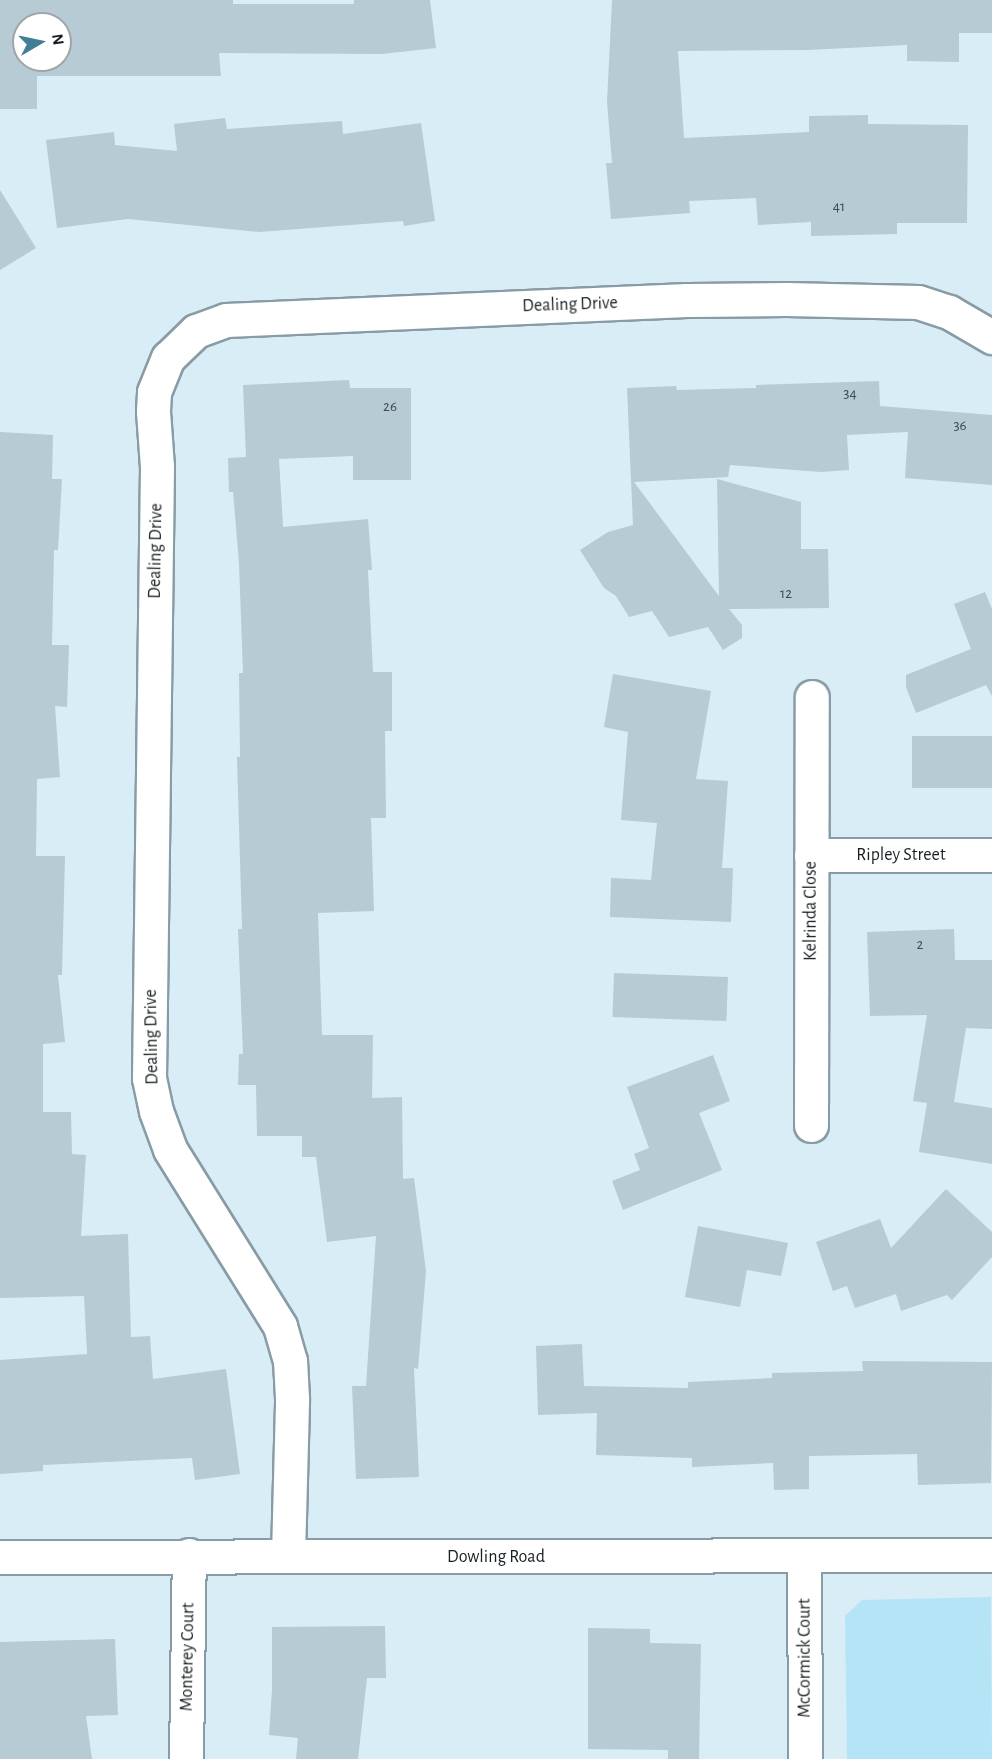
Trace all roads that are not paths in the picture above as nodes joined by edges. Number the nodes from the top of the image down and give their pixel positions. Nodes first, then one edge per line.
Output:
1 (992, 337) edge
2 (812, 697) dead end
3 (811, 855) junction
4 (992, 855) edge
5 (811, 1125) dead end
6 (189, 1555) junction
7 (992, 1555) edge
8 (0, 1557) edge
9 (288, 1557) junction
10 (804, 1557) junction
11 (186, 1759) edge
12 (805, 1759) edge

1 - 9 street, Dealing Drive
2 - 3 street, Kelrinda Close
3 - 4 street, Ripley Street
3 - 5 street, Kelrinda Close
6 - 8 street, Dowling Road
6 - 9 street, Dowling Road
6 - 11 street, Monterey Court
7 - 10 street, Dowling Road
9 - 10 street, Dowling Road
10 - 12 street, McCormick Court

